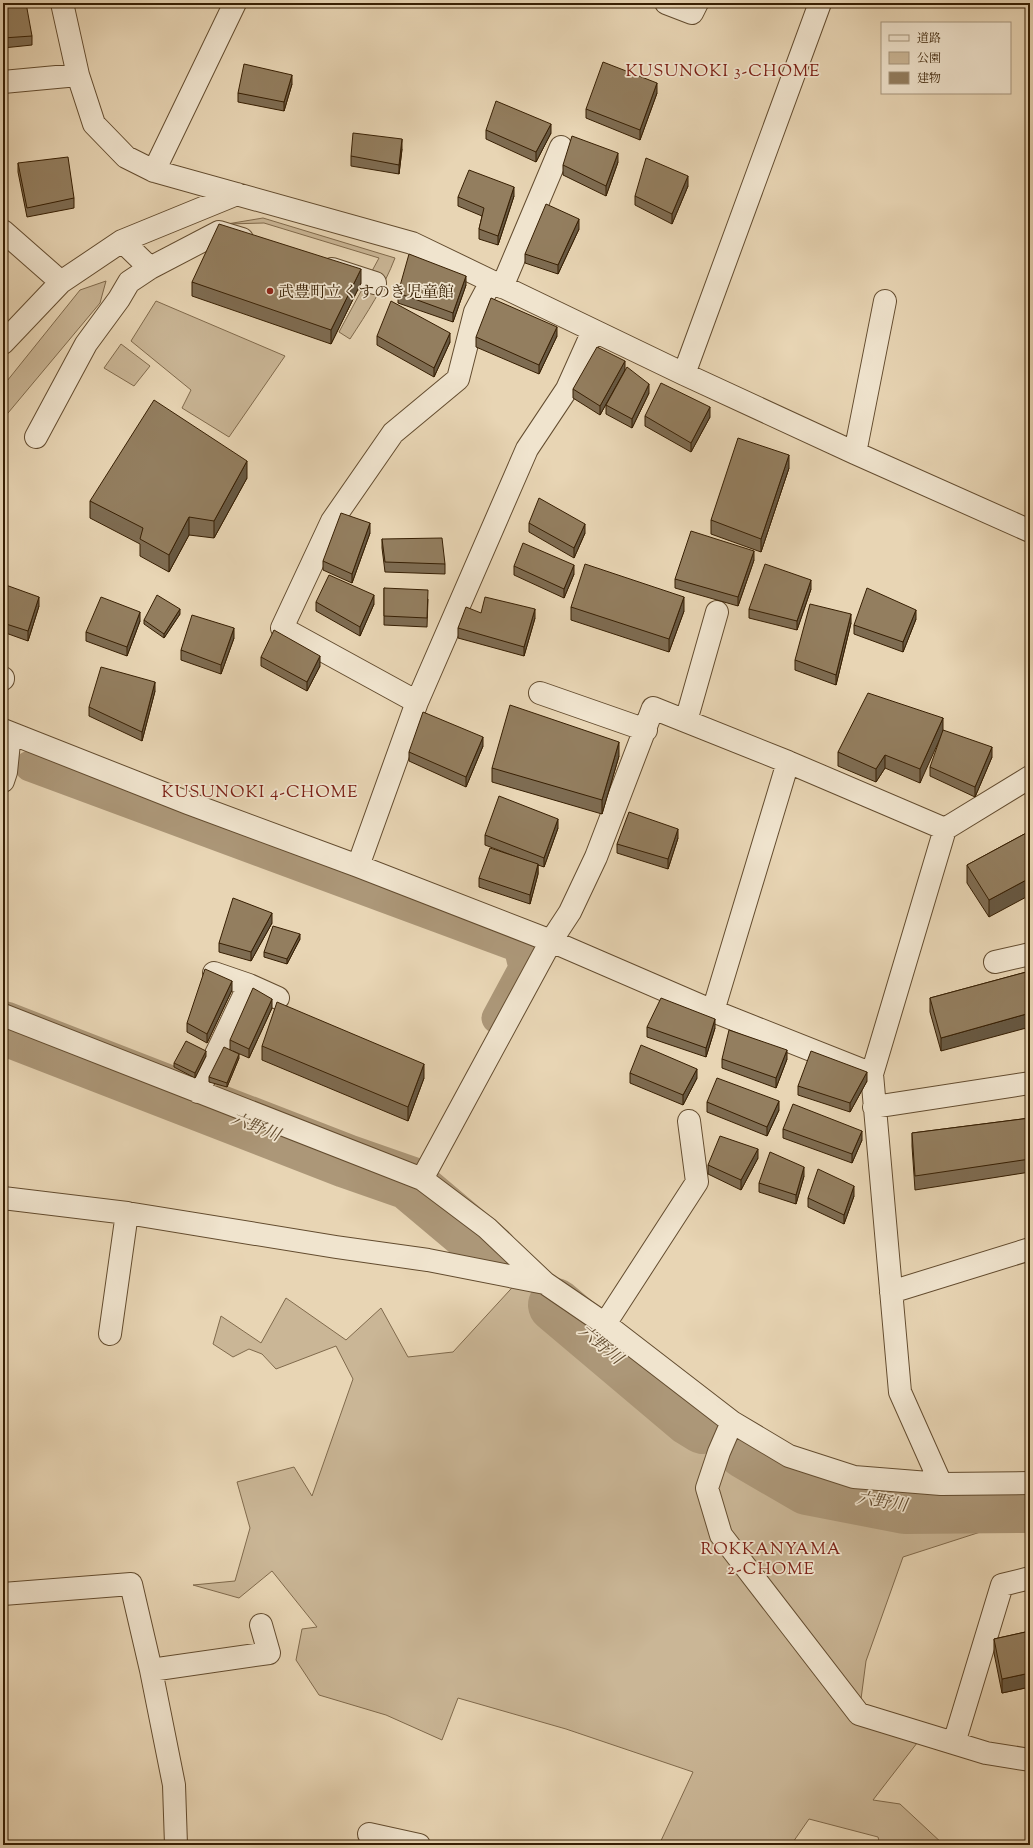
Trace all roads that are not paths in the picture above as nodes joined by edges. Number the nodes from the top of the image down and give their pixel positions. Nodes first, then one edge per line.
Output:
1 (62, 3) edge
2 (234, 3) edge
3 (666, 3) edge
4 (697, 3) edge
5 (820, 3) edge
6 (78, 75) junction
7 (3, 82) edge
8 (561, 147) dead end
9 (154, 171) junction
10 (237, 194) junction
11 (3, 231) edge
12 (122, 241) junction
13 (264, 246) edge
14 (316, 264) edge
15 (150, 268) junction
16 (61, 282) junction
17 (375, 283) dead end
18 (496, 284) junction
19 (885, 301) dead end
20 (593, 331) junction
21 (3, 343) edge
22 (684, 374) junction
23 (36, 437) dead end
24 (855, 453) junction
25 (1030, 531) edge
26 (717, 612) dead end
27 (540, 693) dead end
28 (416, 702) junction
29 (686, 721) junction
30 (646, 730) junction
31 (7, 732) edge
32 (788, 762) junction
33 (1030, 777) edge
34 (3, 781) edge
35 (946, 829) junction
36 (358, 866) junction
37 (551, 941) junction
38 (1030, 954) edge
39 (996, 962) dead end
40 (214, 973) edge
41 (250, 985) junction
42 (278, 998) dead end
43 (713, 1011) junction
44 (3, 1015) edge
45 (872, 1074) junction
46 (1030, 1083) edge
47 (198, 1092) junction
48 (874, 1107) junction
49 (689, 1121) dead end
50 (422, 1178) junction
51 (3, 1198) edge
52 (128, 1213) junction
53 (1030, 1249) edge
54 (545, 1283) junction
55 (891, 1292) junction
56 (605, 1324) junction
57 (110, 1334) dead end
58 (732, 1422) junction
59 (1030, 1483) edge
60 (941, 1484) junction
61 (1030, 1578) edge
62 (3, 1594) edge
63 (261, 1625) dead end
64 (151, 1670) junction
65 (954, 1743) junction
66 (1030, 1760) edge
67 (369, 1834) dead end
68 (176, 1845) edge
69 (419, 1845) edge

1 - 6 street
2 - 9 street
3 - 4 street
5 - 22 street
6 - 7 street
6 - 9 street
8 - 18 street
9 - 10 street
10 - 12 street
10 - 18 street
11 - 16 street
12 - 15 street
12 - 16 street
13 - 15 street
14 - 17 street
15 - 23 street
16 - 21 street
18 - 20 street
18 - 28 street
19 - 24 street
20 - 22 street
20 - 28 street
22 - 24 street
24 - 25 street
26 - 29 street
27 - 30 street
28 - 36 street
29 - 30 street
29 - 32 street
30 - 37 street
31 - 34 street
31 - 36 street
32 - 35 street
32 - 43 street
33 - 35 street
35 - 45 street
36 - 37 street
37 - 43 street
37 - 50 street
38 - 39 street
40 - 41 street
41 - 42 street
41 - 47 street
43 - 45 street
44 - 47 street
45 - 48 street
46 - 48 street
47 - 50 street
48 - 55 street
49 - 56 street
50 - 54 street
51 - 52 street
52 - 54 street
52 - 57 street
53 - 55 street
54 - 56 street
55 - 60 street
56 - 58 street
58 - 60 street
58 - 65 street
59 - 60 street
61 - 65 street
62 - 64 street
63 - 64 street
64 - 68 street
65 - 66 street
67 - 69 street

